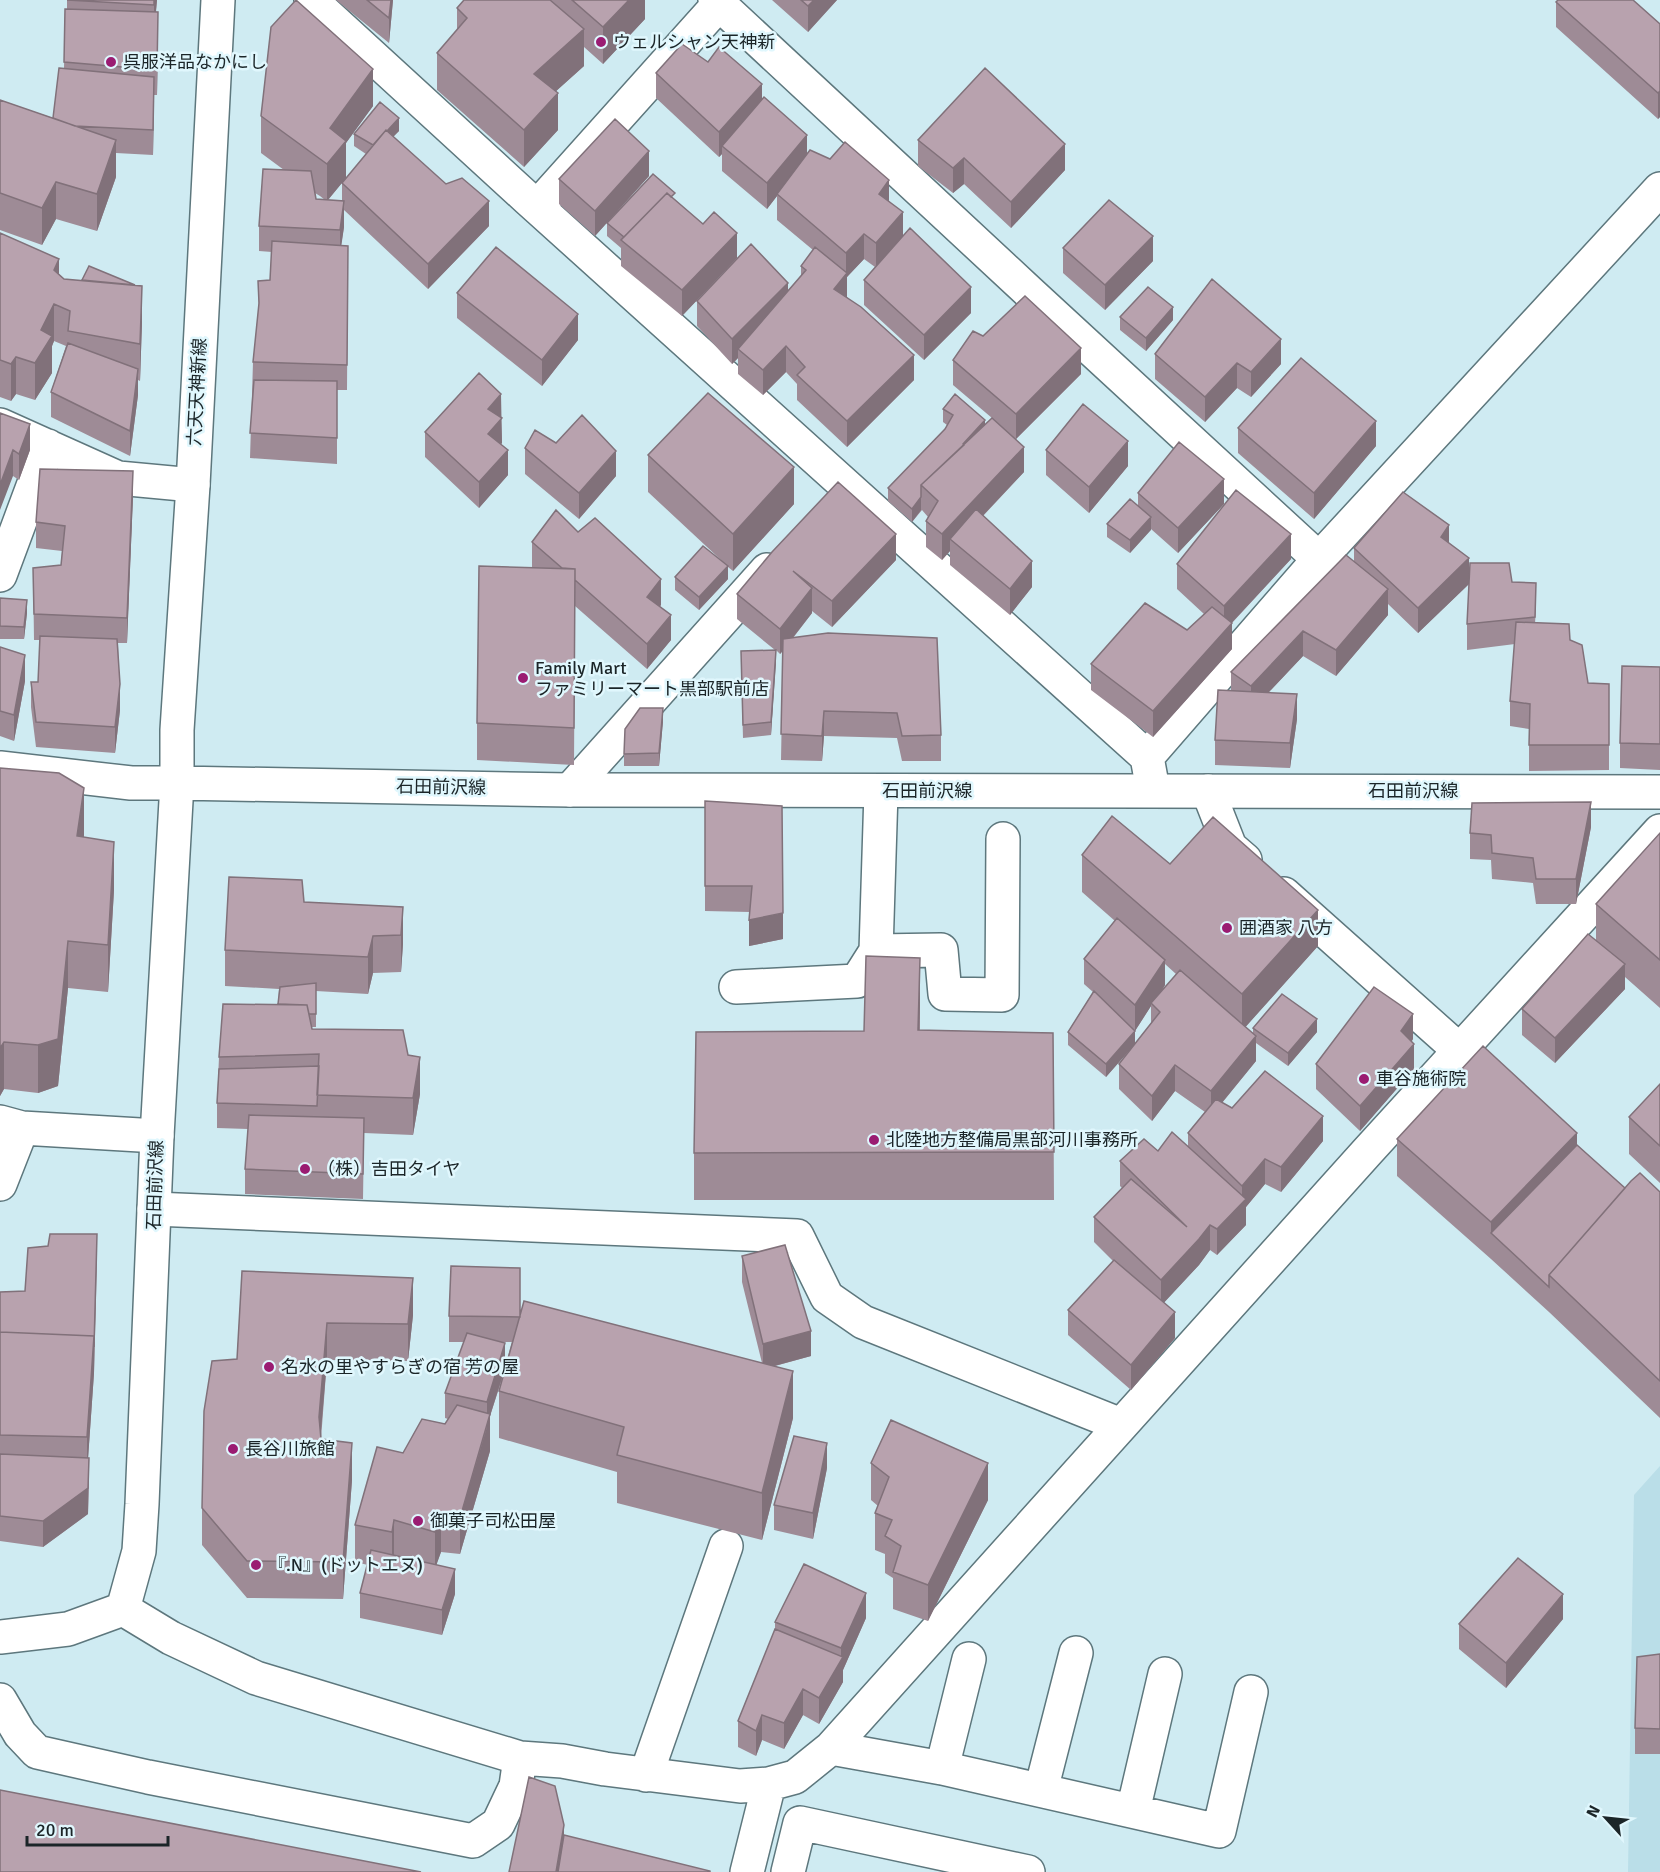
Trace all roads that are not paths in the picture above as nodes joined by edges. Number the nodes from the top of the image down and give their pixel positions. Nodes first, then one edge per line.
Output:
1 (218, 0) edge
2 (312, 0) edge
3 (717, 2) edge
4 (1660, 189) edge
5 (537, 207) junction
6 (0, 424) edge
7 (48, 446) junction
8 (845, 484) junction
9 (193, 485) junction
10 (821, 510) edge
11 (790, 545) edge
12 (1319, 559) junction
13 (0, 575) edge
14 (1147, 757) junction
15 (0, 768) edge
16 (177, 783) junction
17 (570, 790) junction
18 (1153, 790) junction
19 (1208, 790) junction
20 (881, 792) junction
21 (1660, 792) edge
22 (1660, 831) edge
23 (1003, 839) dead end
24 (876, 951) junction
25 (736, 987) dead end
26 (1460, 1050) junction
27 (11, 1125) edge
28 (157, 1136) junction
29 (0, 1184) edge
30 (154, 1209) junction
31 (1121, 1425) junction
32 (726, 1546) dead end
33 (123, 1609) junction
34 (0, 1637) edge
35 (1076, 1653) dead end
36 (969, 1659) dead end
37 (1165, 1674) dead end
38 (1251, 1692) dead end
39 (0, 1701) edge
40 (831, 1748) junction
41 (520, 1758) junction
42 (942, 1768) junction
43 (646, 1775) junction
44 (769, 1784) junction
45 (1041, 1790) junction
46 (1133, 1811) junction
47 (747, 1872) edge
48 (788, 1872) edge
49 (1028, 1872) edge

1 - 9 street, 六天天神新線
2 - 5 street
3 - 5 street
3 - 12 street
4 - 12 street
5 - 8 street
6 - 7 street
7 - 9 street
7 - 13 street
8 - 10 street
8 - 14 street
9 - 16 street, 六天天神新線
11 - 17 street
12 - 14 street
14 - 18 street
15 - 16 street
16 - 17 street, 石田前沢線
16 - 28 street, 石田前沢線
17 - 20 street, 石田前沢線
18 - 19 street, 石田前沢線
18 - 20 street, 石田前沢線
19 - 21 street, 石田前沢線
19 - 26 street
20 - 24 street
22 - 26 street
23 - 24 street
24 - 25 street
26 - 31 street
27 - 28 street
27 - 29 street
28 - 30 street, 石田前沢線
30 - 31 street
30 - 33 street, 石田前沢線
31 - 40 street
32 - 43 street
33 - 34 street
33 - 41 street
35 - 45 street
36 - 42 street
37 - 46 street
38 - 46 street
39 - 41 street
40 - 42 street
40 - 44 street
41 - 43 street
42 - 45 street
43 - 44 street
44 - 47 street
45 - 46 street
48 - 49 street

